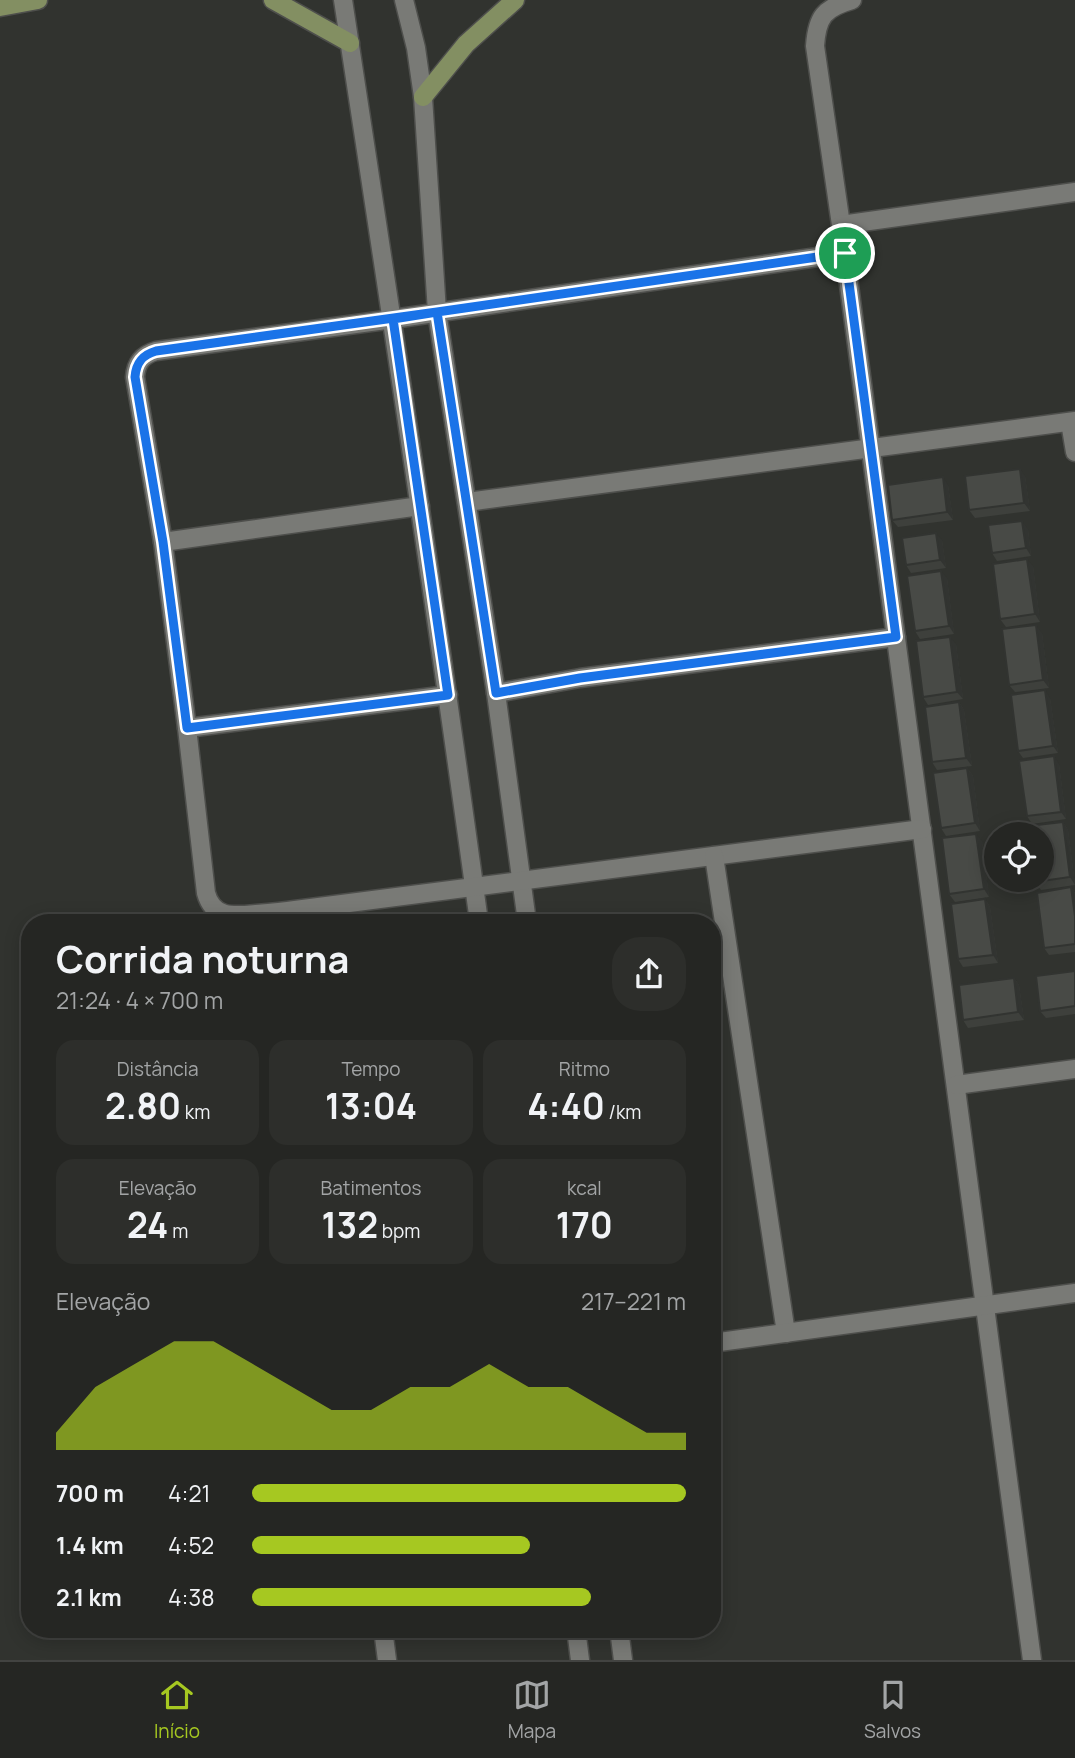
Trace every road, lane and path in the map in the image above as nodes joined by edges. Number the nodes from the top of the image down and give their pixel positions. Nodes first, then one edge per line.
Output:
1 (38, 0) edge
2 (273, 0) edge
3 (343, 0) edge
4 (404, 0) edge
5 (515, 0) edge
6 (852, 0) edge
7 (0, 7) edge
8 (350, 43) junction
9 (423, 97) junction
10 (1075, 192) edge
11 (841, 225) junction
12 (845, 253) junction
13 (437, 312) junction
14 (393, 319) junction
15 (1073, 421) edge
16 (871, 448) junction
17 (1075, 452) edge
18 (467, 502) junction
19 (420, 506) junction
20 (163, 542) junction
21 (896, 637) junction
22 (496, 693) junction
23 (448, 695) junction
24 (187, 728) junction
25 (922, 829) junction
26 (714, 856) junction
27 (522, 880) junction
28 (474, 887) junction
29 (227, 914) edge
30 (307, 914) edge
31 (478, 914) edge
32 (526, 914) edge
33 (1075, 1069) edge
34 (956, 1085) junction
35 (1075, 1293) edge
36 (985, 1306) junction
37 (786, 1333) junction
38 (721, 1342) edge
39 (384, 1638) edge
40 (577, 1638) edge
41 (620, 1638) edge
42 (387, 1660) edge
43 (580, 1660) edge
44 (623, 1660) edge
45 (1032, 1660) edge

1 - 7 main road
2 - 8 main road
3 - 8 street
4 - 9 street
5 - 9 main road
6 - 11 street
8 - 14 street
9 - 13 street
10 - 11 street
11 - 12 street
12 - 13 street
12 - 16 street
13 - 14 street
13 - 18 street
14 - 19 street
14 - 20 street
15 - 16 street
15 - 17 street
16 - 18 street
16 - 21 street
18 - 22 street
19 - 20 street
19 - 23 street
20 - 24 street
21 - 22 street
21 - 25 street
22 - 27 street
23 - 24 street
23 - 28 street
24 - 29 street
25 - 26 street
25 - 34 street
26 - 27 street
26 - 37 street
27 - 28 street
27 - 32 street
28 - 30 street
28 - 31 street
33 - 34 street
34 - 36 street
35 - 36 street
36 - 37 street
36 - 45 street
37 - 38 street
39 - 42 street
40 - 43 street
41 - 44 street

